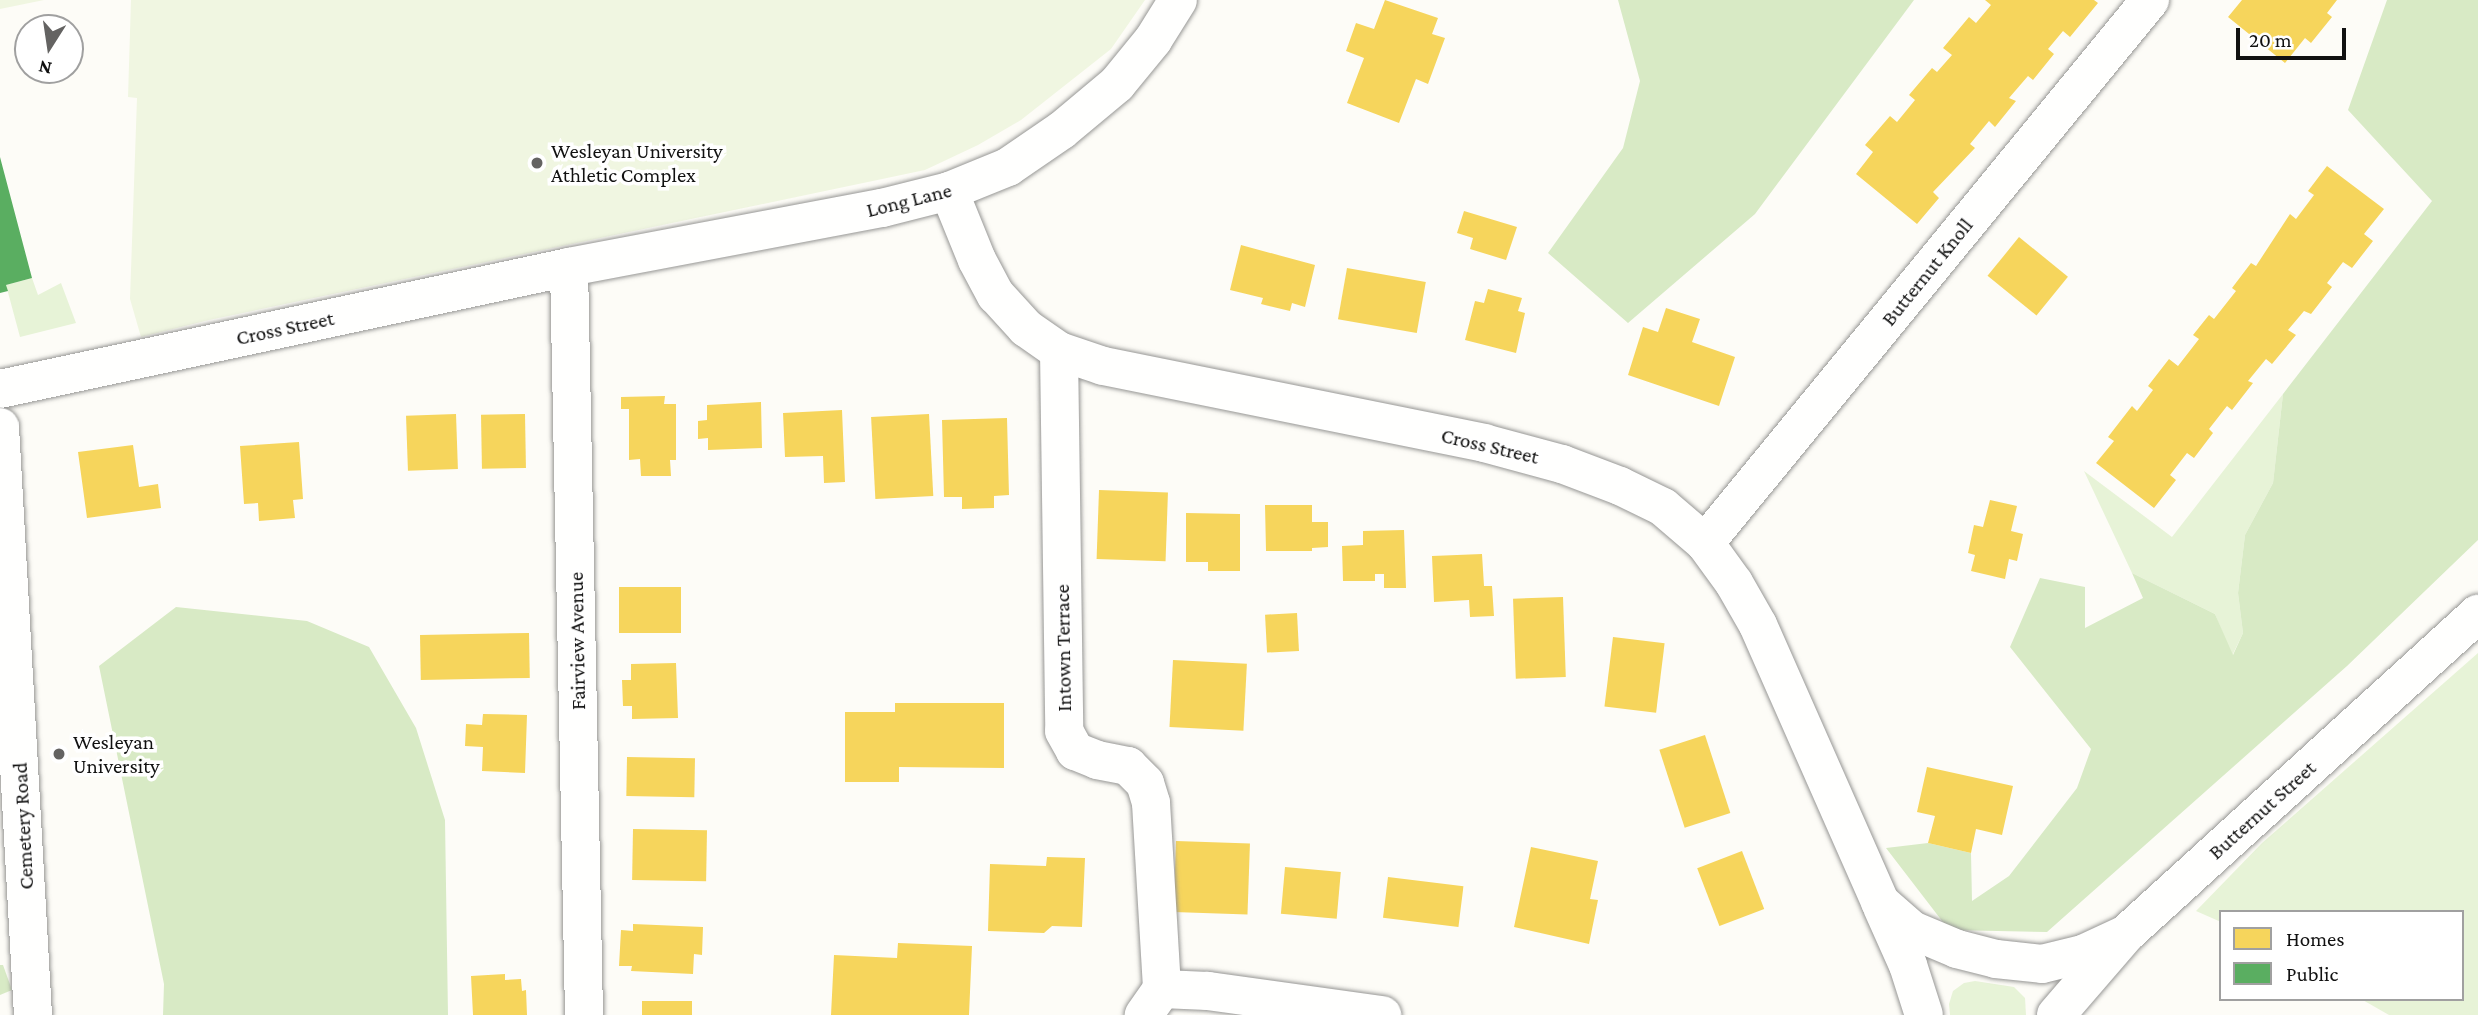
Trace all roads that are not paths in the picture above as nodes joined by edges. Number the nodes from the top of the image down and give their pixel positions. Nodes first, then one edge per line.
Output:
1 (1178, 0) edge
2 (2150, 0) edge
3 (949, 191) junction
4 (569, 267) junction
5 (1059, 351) junction
6 (0, 389) edge
7 (0, 428) edge
8 (1705, 543) junction
9 (2478, 614) edge
10 (1880, 902) junction
11 (2126, 934) junction
12 (1153, 1002) edge
13 (33, 1015) edge
14 (584, 1015) edge
15 (1382, 1015) edge
16 (1924, 1015) edge
17 (2056, 1015) edge

1 - 3 street, Long Lane
2 - 8 street, Butternut Knoll
3 - 4 street, Long Lane
3 - 5 street, Cross Street
4 - 6 street, Cross Street
4 - 14 street, Fairview Avenue
5 - 8 street, Cross Street
5 - 12 street, Intown Terrace
7 - 13 street, Cemetery Road
8 - 10 street, Cross Street
9 - 11 street, Butternut Street
10 - 11 street, Cross Street
10 - 16 street, Cross Street
11 - 17 street, Butternut Street
12 - 15 street

